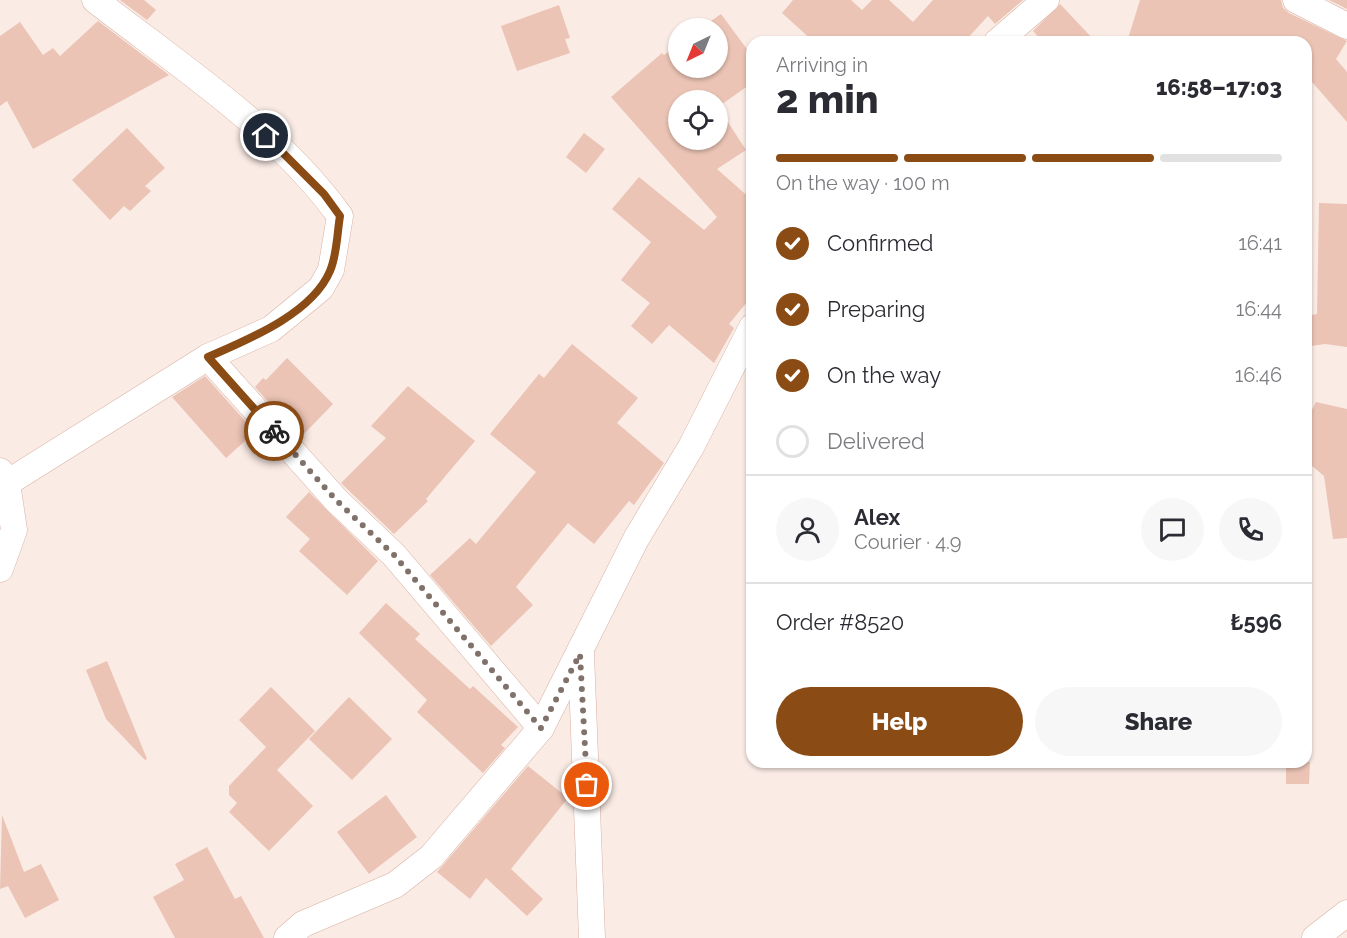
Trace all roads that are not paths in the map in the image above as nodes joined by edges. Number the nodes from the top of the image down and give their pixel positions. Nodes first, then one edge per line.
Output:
1 (95, 0) edge
2 (1046, 0) edge
3 (1296, 0) edge
4 (1347, 26) edge
5 (1004, 36) edge
6 (746, 339) edge
7 (208, 357) junction
8 (4, 477) edge
9 (0, 569) edge
10 (580, 654) junction
11 (541, 728) junction
12 (1347, 912) edge
13 (287, 938) edge
14 (592, 938) edge
15 (1315, 938) edge

1 - 7 street
2 - 5 street
3 - 4 street
6 - 10 street
7 - 8 street
7 - 11 street
8 - 9 street
10 - 11 street
10 - 14 street
11 - 13 street
12 - 15 street

